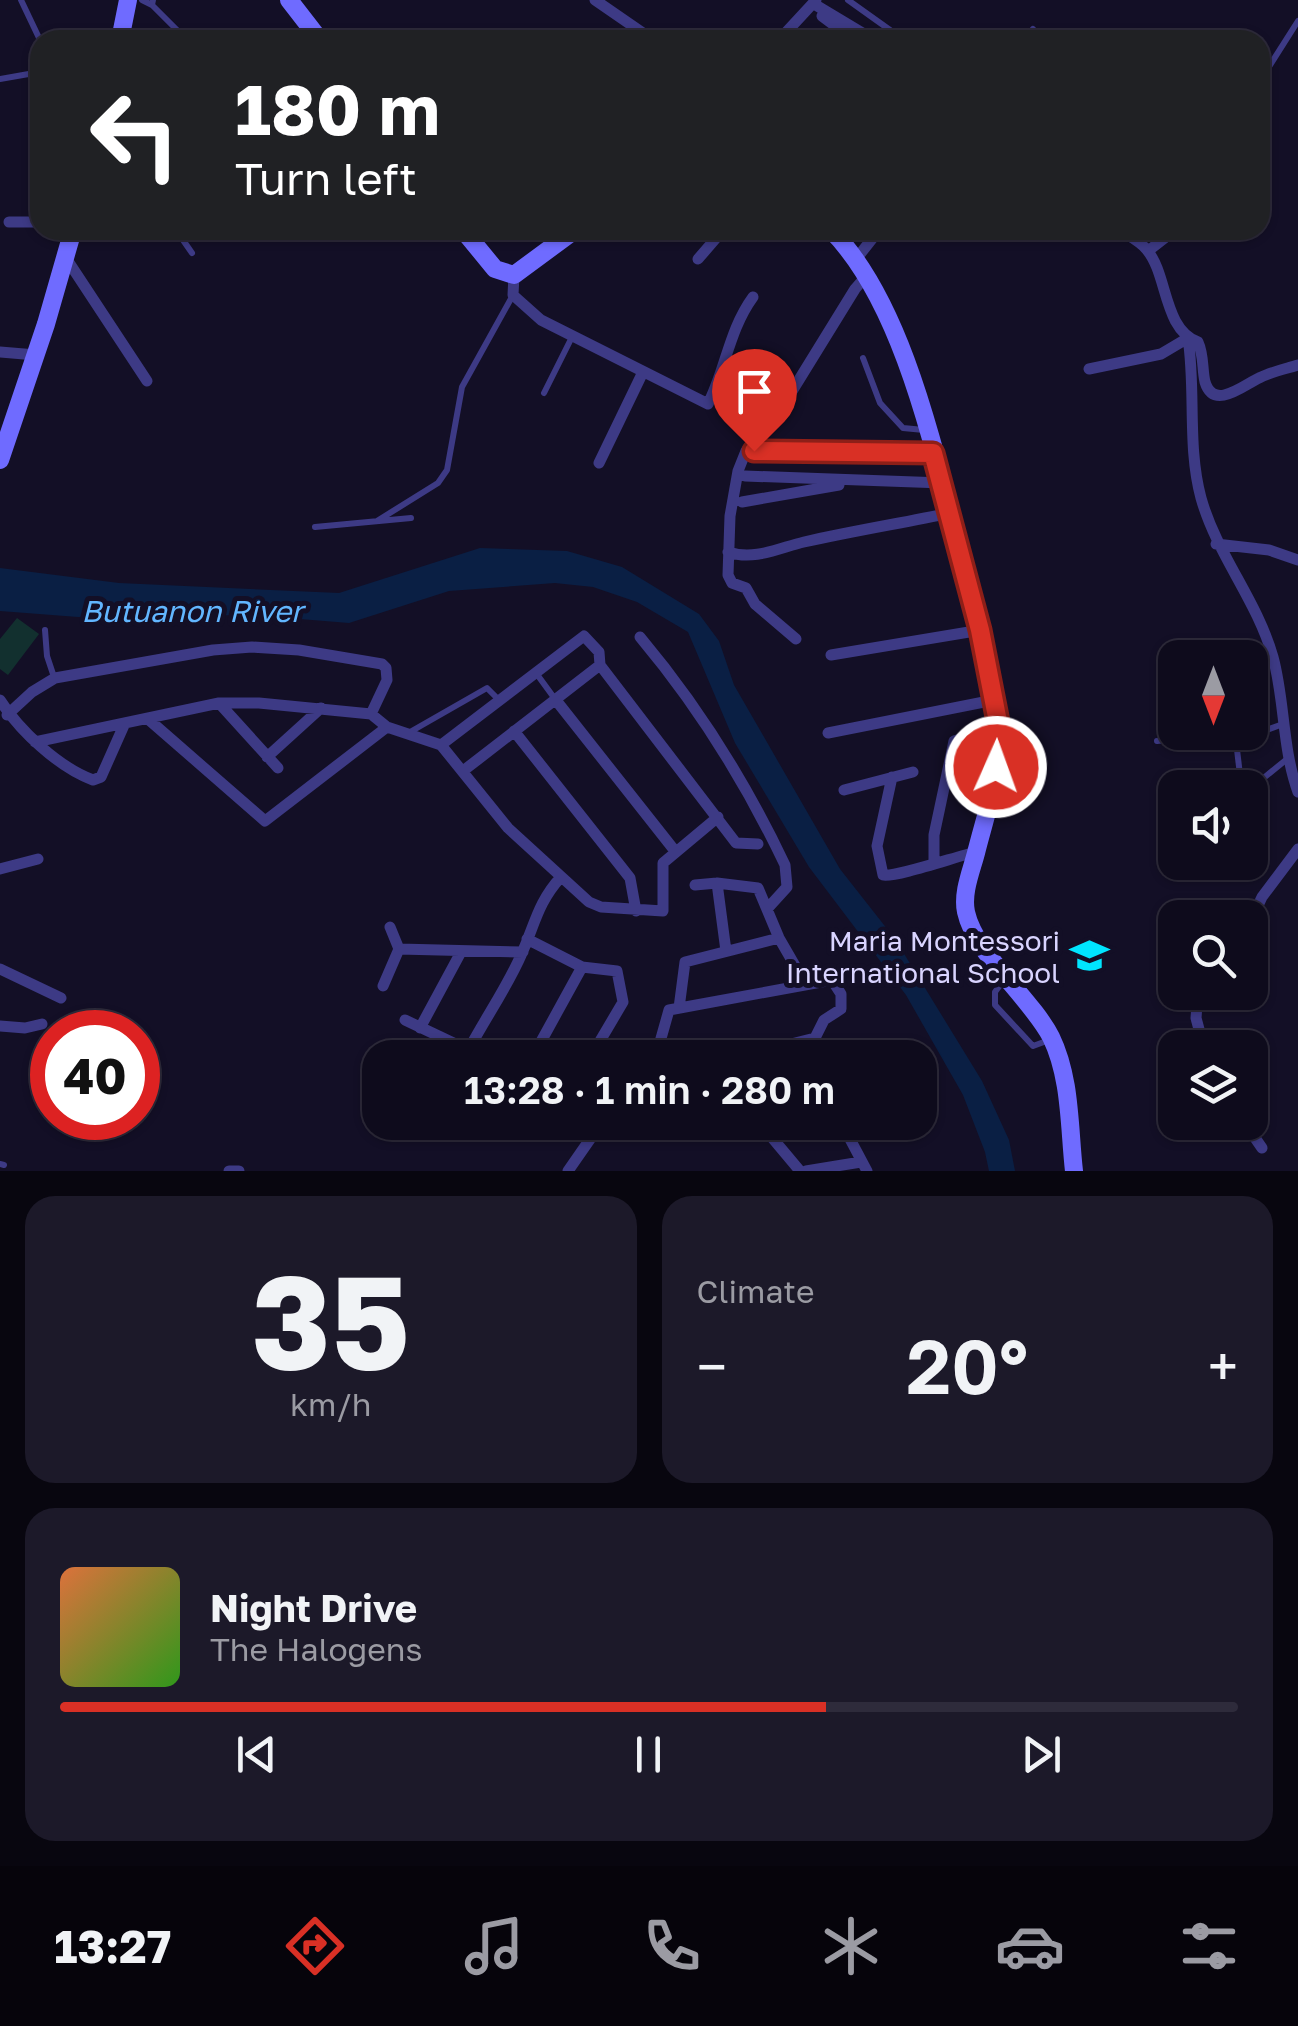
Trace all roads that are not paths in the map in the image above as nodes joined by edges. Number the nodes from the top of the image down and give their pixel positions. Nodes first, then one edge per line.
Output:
1 (21, 0) edge
2 (128, 0) edge
3 (142, 0) edge
4 (289, 0) edge
5 (596, 0) edge
6 (848, 0) edge
7 (152, 2) edge
8 (813, 4) edge
9 (1298, 21) edge
10 (35, 30) edge
11 (122, 30) edge
12 (178, 30) edge
13 (312, 30) edge
14 (639, 30) edge
15 (789, 30) edge
16 (843, 30) edge
17 (857, 30) edge
18 (890, 30) edge
19 (1270, 64) edge
20 (30, 74) edge
21 (0, 79) edge
22 (9, 222) dead end
23 (30, 222) edge
24 (70, 240) edge
25 (183, 240) edge
26 (471, 240) edge
27 (564, 240) edge
28 (715, 240) edge
29 (840, 240) edge
30 (871, 240) edge
31 (1133, 240) edge
32 (1162, 240) edge
33 (1148, 251) junction
34 (192, 253) dead end
35 (66, 258) junction
36 (857, 258) junction
37 (698, 260) dead end
38 (867, 275) junction
39 (514, 285) junction
40 (754, 297) dead end
41 (572, 336) junction
42 (1188, 338) junction
43 (0, 352) edge
44 (36, 355) junction
45 (864, 358) dead end
46 (1298, 365) edge
47 (1089, 369) dead end
48 (643, 372) junction
49 (147, 380) dead end
50 (544, 393) dead end
51 (8, 417) edge
52 (926, 430) junction
53 (746, 451) junction
54 (933, 453) junction
55 (0, 460) edge
56 (598, 463) dead end
57 (745, 476) dead end
58 (768, 476) junction
59 (863, 480) junction
60 (943, 483) junction
61 (767, 497) junction
62 (742, 502) dead end
63 (950, 513) junction
64 (411, 518) dead end
65 (376, 521) junction
66 (315, 527) dead end
67 (1216, 544) junction
68 (728, 552) junction
69 (1298, 560) edge
70 (45, 630) dead end
71 (980, 630) junction
72 (640, 636) dead end
73 (796, 639) dead end
74 (831, 655) dead end
75 (600, 665) junction
76 (535, 672) junction
77 (55, 678) junction
78 (0, 700) edge
79 (499, 700) junction
80 (555, 700) junction
81 (994, 700) junction
82 (219, 703) junction
83 (322, 708) junction
84 (4, 713) edge
85 (371, 714) junction
86 (148, 719) junction
87 (125, 723) junction
88 (1283, 724) junction
89 (387, 727) junction
90 (999, 727) junction
91 (1268, 729) edge
92 (514, 731) junction
93 (410, 732) junction
94 (828, 733) dead end
95 (36, 742) junction
96 (441, 746) junction
97 (1237, 750) edge
98 (267, 757) junction
99 (1288, 758) junction
100 (278, 768) dead end
101 (463, 771) junction
102 (913, 772) dead end
103 (892, 777) junction
104 (844, 790) dead end
105 (1298, 792) edge
106 (718, 817) junction
107 (758, 844) dead end
108 (1298, 850) edge
109 (675, 851) junction
110 (976, 852) junction
111 (38, 859) dead end
112 (934, 862) junction
113 (0, 870) edge
114 (561, 878) junction
115 (716, 883) junction
116 (695, 885) dead end
117 (1261, 900) edge
118 (768, 909) junction
119 (636, 910) junction
120 (390, 927) dead end
121 (778, 938) junction
122 (525, 946) junction
123 (399, 949) junction
124 (726, 951) junction
125 (461, 952) junction
126 (582, 967) junction
127 (0, 969) edge
128 (1006, 976) junction
129 (805, 983) junction
130 (383, 986) dead end
131 (61, 998) dead end
132 (679, 1008) junction
133 (404, 1020) dead end
134 (0, 1026) edge
135 (30, 1027) edge
136 (420, 1028) junction
137 (815, 1038) joint
138 (1052, 1039) junction
139 (448, 1040) edge
140 (474, 1040) edge
141 (542, 1040) edge
142 (601, 1040) edge
143 (661, 1040) edge
144 (807, 1040) edge
145 (590, 1140) edge
146 (775, 1140) edge
147 (850, 1140) edge
148 (1256, 1140) edge
149 (1262, 1148) dead end
150 (864, 1166) edge
151 (229, 1171) edge
152 (238, 1171) edge
153 (568, 1171) edge
154 (803, 1171) edge
155 (1074, 1171) edge

1 - 10 lane
2 - 11 street
3 - 7 lane
4 - 13 street
5 - 14 street
6 - 18 lane
7 - 12 lane
8 - 15 street
8 - 16 street
8 - 17 street
9 - 19 lane
20 - 21 lane
22 - 23 street
24 - 35 street
25 - 34 lane
26 - 39 street
27 - 39 street
28 - 37 street
29 - 36 street
30 - 36 street
31 - 33 street
32 - 33 street
33 - 42 street
35 - 44 street
35 - 49 street
36 - 38 street
38 - 52 street
38 - 53 street
39 - 41 street
39 - 65 lane
40 - 48 street
41 - 48 street
41 - 50 lane
42 - 46 street
42 - 47 street
42 - 67 street
43 - 44 street
44 - 51 street
45 - 52 lane
48 - 56 street
51 - 55 street
52 - 54 street
53 - 54 street
53 - 68 street
54 - 60 street
57 - 58 street
58 - 59 street
58 - 61 street
59 - 60 street
59 - 61 street
60 - 63 street
61 - 62 street
63 - 68 street
63 - 71 street
64 - 65 lane
65 - 66 lane
67 - 69 street
67 - 88 street
68 - 73 street
70 - 77 lane
71 - 74 street
71 - 81 street
72 - 118 street
75 - 76 street
75 - 80 street
75 - 106 street
76 - 79 street
76 - 80 lane
77 - 84 street
77 - 85 street
78 - 84 street
79 - 93 lane
79 - 96 street
80 - 92 street
80 - 109 street
81 - 90 street
81 - 94 street
82 - 83 street
82 - 86 street
82 - 98 street
83 - 85 street
83 - 98 street
84 - 95 street
85 - 89 street
86 - 87 street
86 - 89 street
87 - 95 street
87 - 95 street
88 - 91 lane
88 - 99 street
89 - 93 street
90 - 110 street
90 - 112 street
92 - 101 street
92 - 119 street
93 - 96 street
96 - 101 street
97 - 99 lane
98 - 100 street
99 - 105 street
101 - 114 street
102 - 103 street
103 - 104 street
103 - 112 street
106 - 107 street
106 - 109 street
108 - 117 street
109 - 119 street
110 - 112 street
110 - 128 street
111 - 113 street
114 - 119 street
114 - 122 street
115 - 116 street
115 - 118 street
115 - 124 street
118 - 121 street
120 - 123 street
121 - 124 street
121 - 129 street
122 - 125 street
122 - 126 street
122 - 140 street
123 - 125 street
123 - 130 street
124 - 132 street
125 - 136 street
126 - 141 street
126 - 142 street
127 - 131 street
128 - 138 street
128 - 138 lane
129 - 132 street
129 - 137 street
132 - 143 street
133 - 136 street
134 - 135 street
136 - 139 street
137 - 144 street
138 - 155 street
145 - 153 street
146 - 154 street
147 - 150 street
148 - 149 street
150 - 154 street
151 - 152 street

